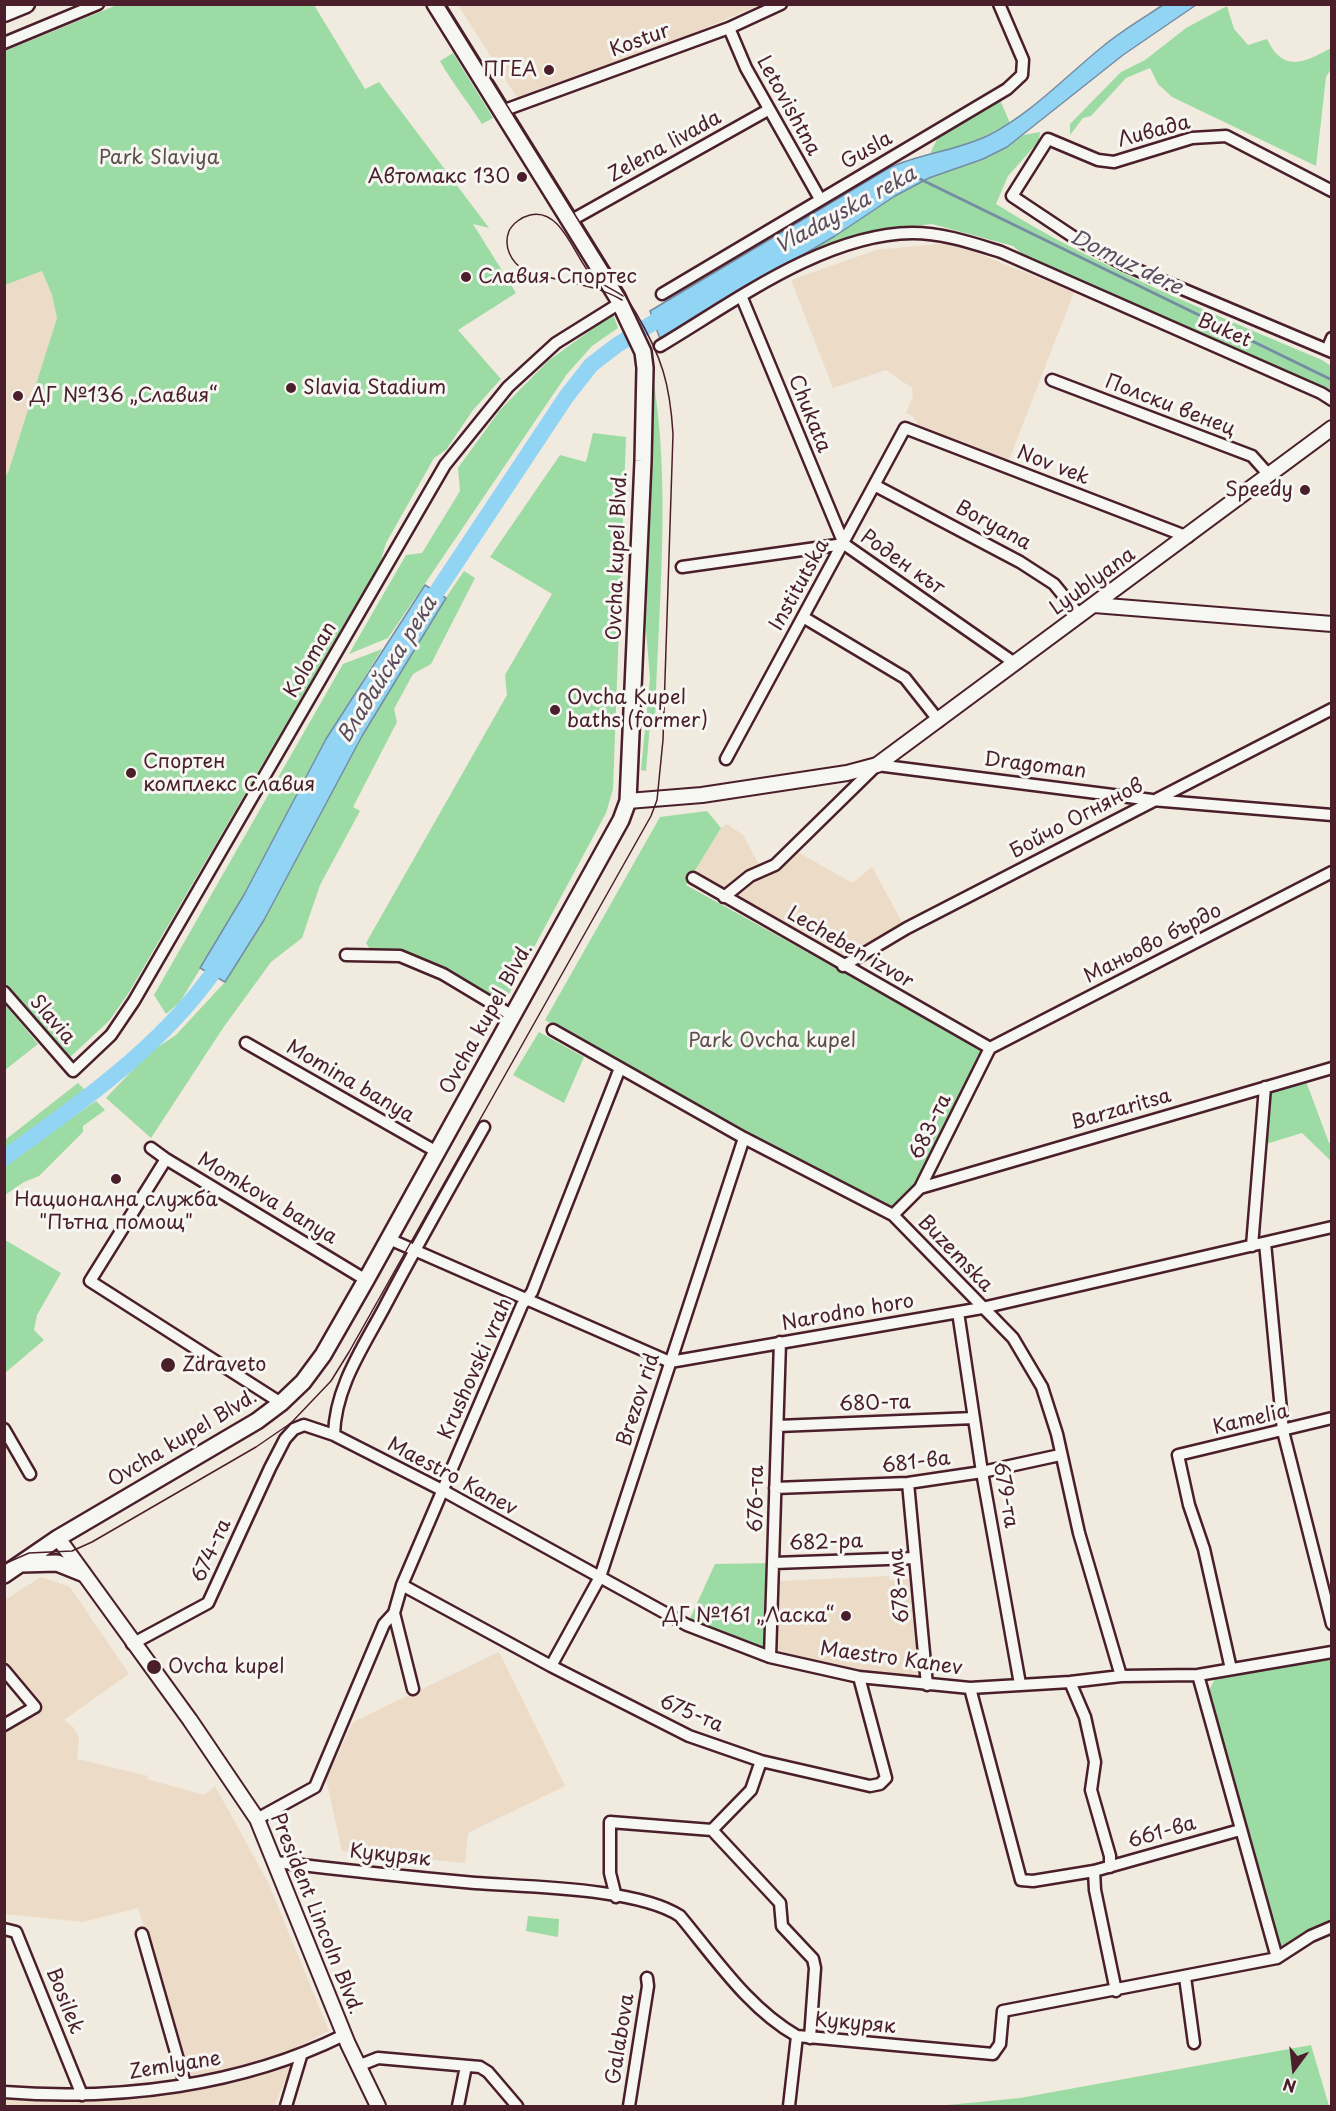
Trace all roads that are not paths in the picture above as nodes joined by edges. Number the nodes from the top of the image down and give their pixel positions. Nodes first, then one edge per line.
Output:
1 (26, 4) edge
2 (98, 4) edge
3 (435, 4) edge
4 (447, 4) edge
5 (781, 4) edge
6 (999, 4) edge
7 (4, 13) edge
8 (729, 28) junction
9 (4, 43) edge
10 (506, 109) junction
11 (768, 110) junction
12 (1048, 139) joint
13 (1332, 191) edge
14 (820, 199) junction
15 (574, 219) junction
16 (662, 294) dead end
17 (742, 298) junction
18 (620, 303) junction
19 (1332, 338) edge
20 (660, 346) dead end
21 (1329, 351) edge
22 (1052, 381) dead end
23 (1332, 400) edge
24 (904, 428) joint
25 (1332, 428) edge
26 (1269, 475) junction
27 (876, 486) junction
28 (1188, 537) junction
29 (844, 544) junction
30 (682, 567) dead end
31 (1099, 602) junction
32 (1080, 616) junction
33 (1332, 616) edge
34 (802, 617) junction
35 (1332, 624) edge
36 (1016, 664) junction
37 (1332, 710) edge
38 (939, 721) junction
39 (726, 759) dead end
40 (878, 765) junction
41 (1152, 800) junction
42 (628, 801) junction
43 (1332, 814) edge
44 (1332, 872) edge
45 (693, 878) dead end
46 (724, 897) junction
47 (346, 956) dead end
48 (843, 966) junction
49 (4, 992) edge
50 (513, 1016) junction
51 (553, 1030) dead end
52 (246, 1043) dead end
53 (990, 1048) junction
54 (620, 1068) junction
55 (1332, 1068) edge
56 (73, 1071) joint
57 (1265, 1087) junction
58 (484, 1127) dead end
59 (744, 1138) junction
60 (151, 1148) dead end
61 (436, 1152) junction
62 (166, 1159) junction
63 (920, 1188) junction
64 (893, 1215) junction
65 (1332, 1227) edge
66 (389, 1239) junction
67 (1265, 1243) junction
68 (1252, 1246) junction
69 (414, 1250) junction
70 (366, 1280) junction
71 (526, 1299) junction
72 (981, 1308) junction
73 (958, 1312) junction
74 (780, 1342) junction
75 (670, 1362) junction
76 (281, 1404) junction
77 (974, 1418) junction
78 (1332, 1419) edge
79 (778, 1426) junction
80 (4, 1429) edge
81 (1283, 1431) junction
82 (334, 1435) junction
83 (1060, 1455) junction
84 (270, 1468) joint
85 (982, 1472) junction
86 (30, 1474) dead end
87 (908, 1484) junction
88 (775, 1488) junction
89 (442, 1490) junction
90 (58, 1538) junction
91 (915, 1558) junction
92 (774, 1563) junction
93 (21, 1564) junction
94 (82, 1573) junction
95 (4, 1575) edge
96 (600, 1577) junction
97 (402, 1585) junction
98 (394, 1613) junction
99 (1332, 1624) edge
100 (132, 1644) junction
101 (1332, 1652) edge
102 (770, 1657) junction
103 (551, 1666) junction
104 (1231, 1669) junction
105 (4, 1670) edge
106 (1198, 1675) junction
107 (1121, 1676) junction
108 (859, 1677) junction
109 (1070, 1682) junction
110 (1020, 1684) junction
111 (927, 1685) junction
112 (970, 1688) junction
113 (413, 1689) dead end
114 (4, 1725) edge
115 (761, 1761) junction
116 (257, 1819) junction
117 (712, 1830) junction
118 (1240, 1830) junction
119 (276, 1863) junction
120 (1110, 1867) junction
121 (1094, 1871) junction
122 (615, 1897) junction
123 (1332, 1928) edge
124 (5, 1930) edge
125 (142, 1934) dead end
126 (1276, 1958) junction
127 (1185, 1977) junction
128 (647, 1978) dead end
129 (1116, 1991) junction
130 (344, 2035) junction
131 (797, 2036) junction
132 (810, 2038) junction
133 (1194, 2043) dead end
134 (301, 2056) junction
135 (358, 2066) junction
136 (466, 2066) junction
137 (185, 2084) junction
138 (4, 2092) edge
139 (82, 2095) junction
140 (286, 2106) edge
141 (378, 2106) edge
142 (458, 2106) edge
143 (517, 2106) edge
144 (629, 2106) edge
145 (789, 2106) edge

1 - 7 main road
2 - 9 street
3 - 10 main road, Ovcha kupel Blvd.
4 - 10 main road, Ovcha kupel Blvd.
5 - 8 street, Kostur
6 - 14 street, Gusla
8 - 10 street, Kostur
8 - 11 street, Letovishtna
10 - 15 main road, Ovcha kupel Blvd.
11 - 14 street, Letovishtna
11 - 15 street, Zelena livada
12 - 13 street, Ливада
12 - 21 street, Buket
14 - 16 street, Gusla
15 - 18 main road, Ovcha kupel Blvd.
17 - 20 street, Buket
17 - 23 street, Buket
17 - 29 street, Chukata
18 - 42 main road, Ovcha kupel Blvd.
18 - 56 street, Koloman
19 - 21 street
22 - 26 street, Полски венец
24 - 27 street, Institutska
24 - 28 street, Nov vek
25 - 26 street, Lyublyana
26 - 28 street, Lyublyana
27 - 29 street, Institutska
27 - 32 street, Boryana
28 - 31 street, Lyublyana
29 - 30 street, Роден кът
29 - 34 street, Institutska
29 - 36 street, Роден кът
31 - 32 street, Lyublyana
31 - 33 street
31 - 35 street
32 - 36 street, Lyublyana
34 - 38 street
34 - 39 street, Institutska
36 - 38 street, Lyublyana
37 - 41 street, Бойчо Огнянов
38 - 40 street, Lyublyana
40 - 41 street, Dragoman
40 - 42 street, Lyublyana
40 - 46 street, Lyublyana
41 - 43 street, Dragoman
41 - 48 street, Бойчо Огнянов
42 - 50 main road, Ovcha kupel Blvd.
44 - 53 street, Маньово бърдо
45 - 46 street, Lecheben izvor
46 - 48 street, Lecheben izvor
47 - 50 street
48 - 53 street, Lecheben izvor
49 - 56 street, Slavia
50 - 61 main road, Ovcha kupel Blvd.
51 - 54 street, Buzemska
52 - 61 street, Momina banya
53 - 63 street, 683-та
54 - 59 street, Buzemska
54 - 71 street, Krushovski vrah
55 - 57 street, Barzaritsa
57 - 63 street, Barzaritsa
57 - 68 street
58 - 69 street
59 - 64 street, Buzemska
59 - 75 street, Brezov rid
60 - 62 street, Momkova banya
61 - 66 main road, Ovcha kupel Blvd.
62 - 70 street, Momkova banya
62 - 76 street
63 - 64 street, 683-та
64 - 72 street, Buzemska
65 - 67 street, Narodno horo
66 - 69 street
66 - 70 main road, Ovcha kupel Blvd.
67 - 68 street, Narodno horo
67 - 81 street
68 - 72 street, Narodno horo
69 - 71 street
69 - 82 street
70 - 76 main road, Ovcha kupel Blvd.
71 - 75 street
71 - 89 street, Krushovski vrah
72 - 73 street, Narodno horo
72 - 83 street, Buzemska
73 - 74 street, Narodno horo
73 - 77 street, 679-та
74 - 75 street, Narodno horo
74 - 79 street, 676-та
75 - 96 street, Brezov rid
76 - 90 main road, Ovcha kupel Blvd.
77 - 79 street, 680-та
77 - 85 street, 679-та
78 - 81 street, Kamelia
79 - 88 street, 676-та
80 - 86 street
81 - 99 street
81 - 104 street, Kamelia
82 - 84 street, Maestro Kanev
82 - 89 street, Maestro Kanev
83 - 85 street, 681-ва
83 - 107 street, Buzemska
84 - 100 street, 674-та
85 - 87 street, 681-ва
85 - 110 street, 679-та
87 - 88 street, 681-ва
87 - 91 street, 678-ма
88 - 92 street, 676-та
89 - 96 street, Maestro Kanev
89 - 97 street, Krushovski vrah
90 - 93 main road, Ovcha kupel Blvd.
90 - 94 street, President Lincoln Blvd.
91 - 92 street, 682-ра
91 - 111 street, 678-ма
92 - 102 street, 676-та
93 - 94 main road
93 - 95 main road, Ovcha kupel Blvd.
94 - 100 street, President Lincoln Blvd.
96 - 102 street, Maestro Kanev
96 - 103 street, Brezov rid
97 - 98 street, Krushovski vrah
97 - 103 street, 675-та
98 - 113 street
98 - 116 street, Krushovski vrah
100 - 116 street, President Lincoln Blvd.
101 - 104 street, Maestro Kanev
102 - 108 street, Maestro Kanev
103 - 115 street, 675-та
104 - 106 street, Maestro Kanev
105 - 114 street
106 - 107 street, Maestro Kanev
106 - 118 street
107 - 109 street, Maestro Kanev
108 - 111 street, Maestro Kanev
108 - 115 street, 675-та
109 - 110 street, Maestro Kanev
109 - 120 street
110 - 112 street, Maestro Kanev
111 - 112 street, Maestro Kanev
112 - 121 street, 661-ва
115 - 117 street
116 - 119 street, President Lincoln Blvd.
117 - 122 street
117 - 132 street
118 - 120 street, 661-ва
118 - 126 street
119 - 122 street, Кукуряк
119 - 130 street, President Lincoln Blvd.
120 - 121 street, 661-ва
121 - 129 street
122 - 131 street, Кукуряк
123 - 126 street, Кукуряк
124 - 139 street, Bosilek
125 - 137 street
126 - 127 street, Кукуряк
127 - 129 street, Кукуряк
127 - 133 street
128 - 144 street, Galabova
129 - 132 street, Кукуряк
130 - 134 street, Zemlyane
130 - 135 street, President Lincoln Blvd.
131 - 132 street, Кукуряк
131 - 145 street
134 - 137 street, Zemlyane
134 - 140 street
135 - 136 street
135 - 141 street, President Lincoln Blvd.
136 - 142 street
136 - 143 street
137 - 139 street, Zemlyane
138 - 139 street, Zemlyane

